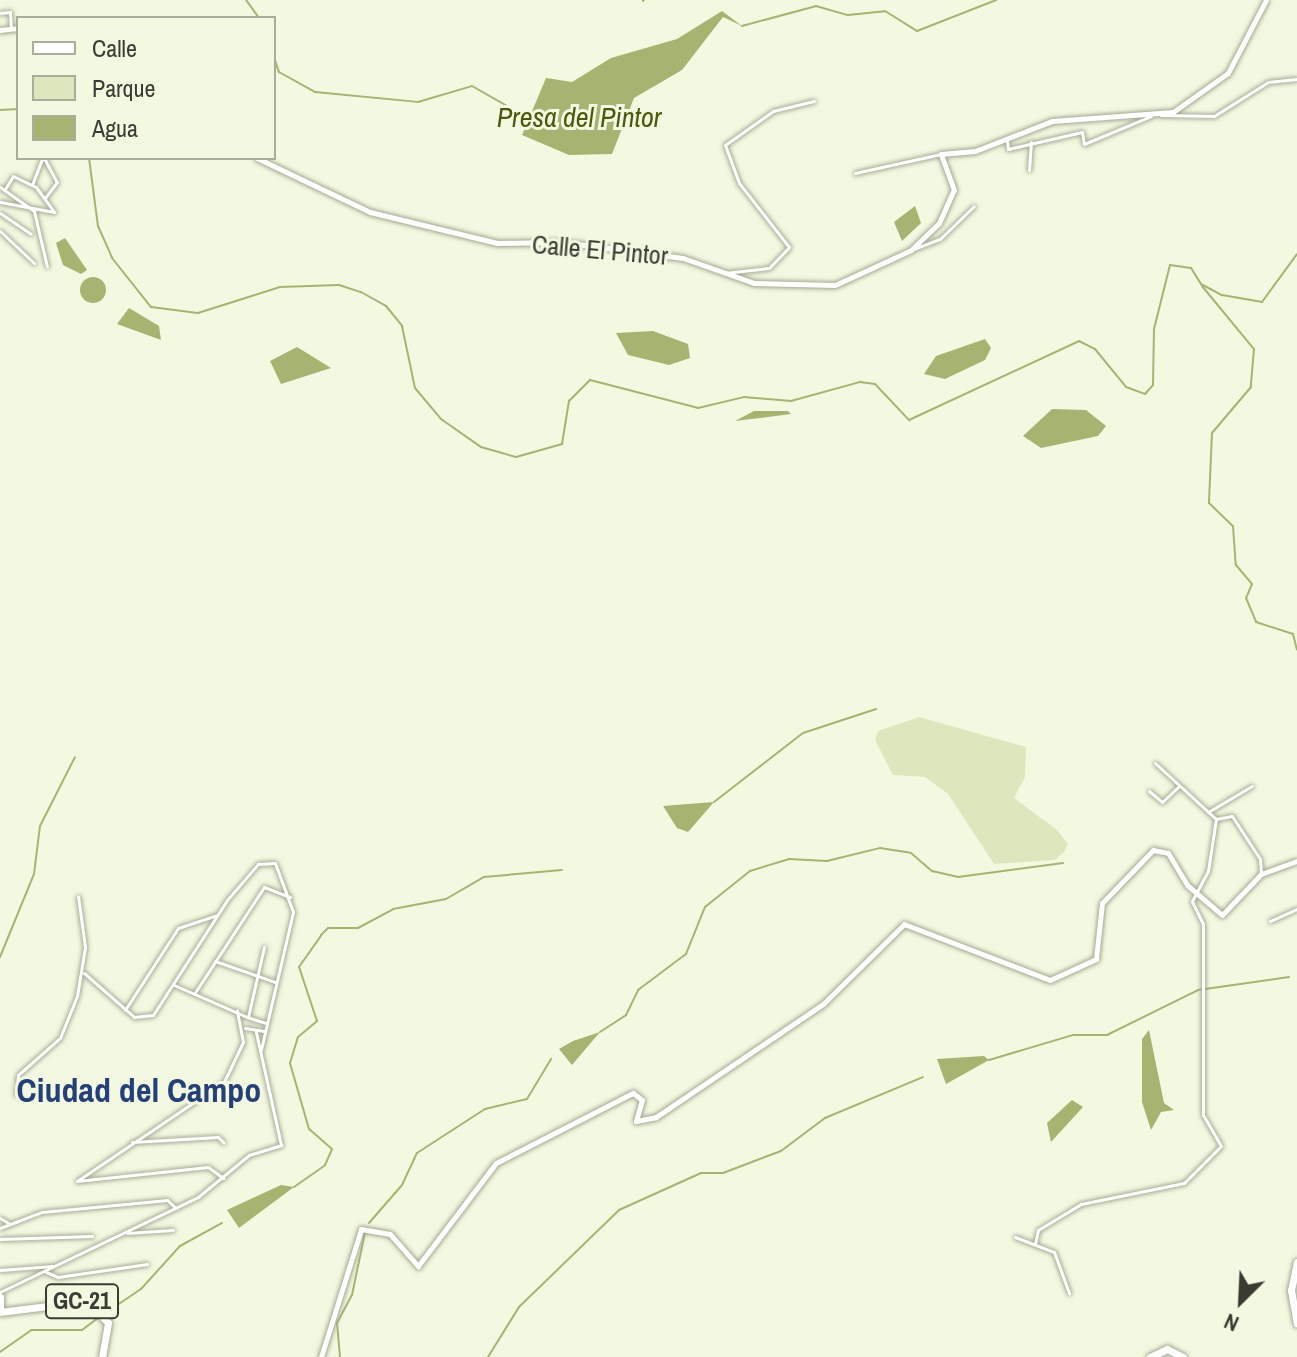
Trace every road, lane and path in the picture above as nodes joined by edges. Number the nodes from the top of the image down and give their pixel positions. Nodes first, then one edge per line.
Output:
1 (1266, 0) edge
2 (0, 13) edge
3 (15, 28) edge
4 (0, 30) edge
5 (1297, 79) edge
6 (814, 101) dead end
7 (1160, 115) junction
8 (1151, 116) junction
9 (1006, 137) junction
10 (1031, 142) junction
11 (941, 154) junction
12 (42, 160) edge
13 (44, 160) edge
14 (261, 160) edge
15 (1029, 170) dead end
16 (855, 173) dead end
17 (32, 185) junction
18 (2, 188) edge
19 (45, 198) junction
20 (0, 202) edge
21 (29, 206) junction
22 (974, 206) dead end
23 (0, 213) edge
24 (0, 231) edge
25 (31, 234) dead end
26 (911, 250) junction
27 (34, 263) dead end
28 (47, 267) dead end
29 (725, 273) junction
30 (1155, 763) dead end
31 (1252, 786) dead end
32 (1178, 787) junction
33 (1149, 791) dead end
34 (1208, 812) junction
35 (1216, 819) junction
36 (1297, 861) edge
37 (1261, 874) junction
38 (1195, 894) junction
39 (78, 896) dead end
40 (290, 897) junction
41 (1297, 909) edge
42 (217, 915) junction
43 (1270, 921) dead end
44 (264, 947) dead end
45 (215, 961) junction
46 (84, 973) junction
47 (258, 979) junction
48 (276, 982) junction
49 (174, 985) junction
50 (194, 994) junction
51 (125, 1010) junction
52 (237, 1011) junction
53 (248, 1017) junction
54 (244, 1025) junction
55 (266, 1026) junction
56 (255, 1032) junction
57 (243, 1042) junction
58 (261, 1049) junction
59 (16, 1095) dead end
60 (132, 1142) junction
61 (224, 1143) dead end
62 (223, 1178) junction
63 (176, 1208) junction
64 (0, 1218) edge
65 (10, 1224) junction
66 (0, 1228) edge
67 (173, 1230) dead end
68 (126, 1232) junction
69 (92, 1236) dead end
70 (1015, 1237) dead end
71 (0, 1239) edge
72 (1035, 1244) junction
73 (1297, 1262) edge
74 (64, 1263) junction
75 (147, 1264) dead end
76 (27, 1269) junction
77 (0, 1270) edge
78 (46, 1272) junction
79 (30, 1280) junction
80 (12, 1288) junction
81 (1069, 1293) dead end
82 (1, 1302) edge
83 (1297, 1323) edge
84 (102, 1357) edge
85 (321, 1357) edge
86 (1150, 1357) edge
87 (1183, 1357) edge

1 - 7 street
2 - 3 street
3 - 4 street
5 - 7 street
6 - 29 street
7 - 8 street
8 - 9 street
8 - 10 street
9 - 10 street
9 - 11 street
10 - 15 street
11 - 16 street
11 - 26 street, Calle El Pintor
12 - 17 street
13 - 19 street
14 - 29 street, Calle El Pintor
17 - 18 street
17 - 19 street
18 - 21 street
19 - 21 street
20 - 21 street
21 - 28 street
22 - 26 street
23 - 25 street
24 - 27 street
26 - 29 street, Calle El Pintor
30 - 32 street
31 - 34 street
32 - 33 street
32 - 34 street
34 - 35 street
35 - 37 street
35 - 38 street
36 - 37 street
37 - 38 street
38 - 72 street
38 - 85 street
39 - 46 street
40 - 42 street
40 - 45 street
40 - 48 street
41 - 43 street
42 - 49 street
42 - 51 street
44 - 47 street
45 - 47 street
45 - 50 street
46 - 51 street
46 - 59 street
47 - 48 street
47 - 53 street
48 - 55 street
49 - 50 street
49 - 51 street
50 - 52 street
52 - 53 street
52 - 54 street
53 - 54 street
53 - 55 street
54 - 56 street
54 - 57 street
55 - 56 street
55 - 58 street
56 - 57 street
56 - 58 street
57 - 60 street
58 - 62 street
60 - 61 street
60 - 62 street
62 - 63 street
63 - 65 street
63 - 68 street
64 - 65 street
65 - 66 street
67 - 68 street
68 - 74 street
69 - 71 street
70 - 72 street
72 - 81 street
73 - 83 main road
74 - 76 street
74 - 78 street
75 - 78 street
76 - 77 street
76 - 79 street
78 - 79 street
79 - 80 street
80 - 82 street
80 - 82 street
82 - 84 main road, GC-21
86 - 87 main road

